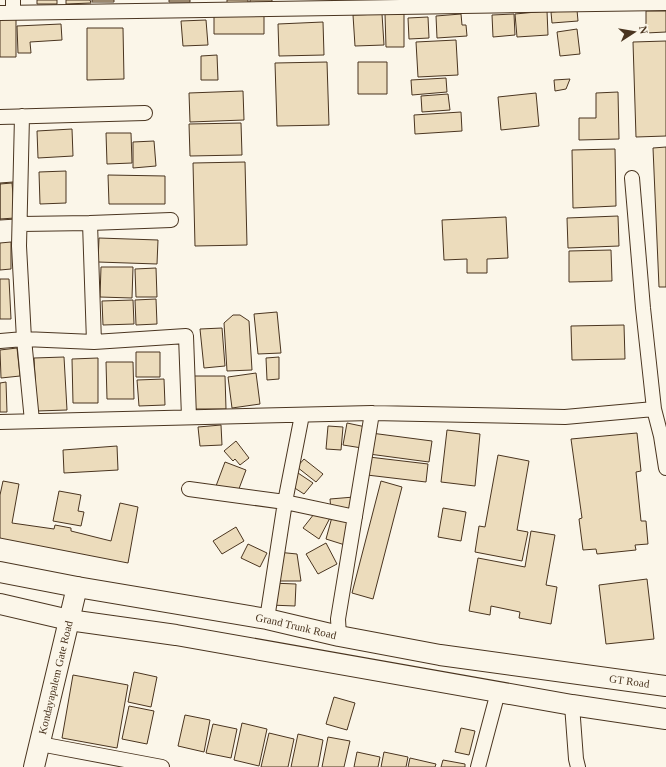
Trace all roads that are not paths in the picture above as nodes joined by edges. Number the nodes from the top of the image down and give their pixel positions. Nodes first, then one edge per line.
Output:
1 (431, 3) edge
2 (487, 3) edge
3 (535, 3) edge
4 (666, 3) edge
5 (276, 4) edge
6 (325, 4) edge
7 (382, 4) edge
8 (168, 5) edge
9 (219, 5) edge
10 (60, 6) edge
11 (115, 6) edge
12 (9, 9) edge
13 (145, 113) dead end
14 (22, 116) junction
15 (0, 117) edge
16 (632, 178) dead end
17 (171, 220) dead end
18 (90, 223) junction
19 (21, 224) junction
20 (24, 339) junction
21 (0, 341) edge
22 (94, 342) junction
23 (654, 409) junction
24 (372, 413) junction
25 (302, 415) junction
26 (189, 417) junction
27 (32, 421) junction
28 (0, 422) edge
29 (666, 468) edge
30 (189, 489) dead end
31 (284, 502) junction
32 (355, 517) junction
33 (0, 572) edge
34 (77, 588) junction
35 (0, 604) edge
36 (267, 619) junction
37 (69, 620) junction
38 (338, 636) junction
39 (594, 675) joint
40 (666, 686) edge
41 (498, 692) junction
42 (572, 705) junction
43 (666, 719) edge
44 (40, 744) junction
45 (154, 766) edge
46 (34, 767) edge
47 (478, 767) edge
48 (578, 767) edge

1 - 2 street
1 - 7 street
2 - 3 street
3 - 4 street
5 - 6 street
5 - 9 street
6 - 7 street
8 - 9 street
8 - 11 street
10 - 11 street
10 - 12 street
13 - 14 street
14 - 15 street
14 - 19 street
16 - 23 street
17 - 18 street
18 - 19 street
18 - 22 street
19 - 20 street
20 - 21 street
20 - 22 street
20 - 27 street
22 - 26 street
23 - 24 street
23 - 29 street
24 - 25 street
24 - 32 street
25 - 26 street
25 - 31 street
26 - 27 street
27 - 28 street
30 - 31 street
31 - 32 street
31 - 36 street
32 - 38 street
33 - 34 main road, Grand Trunk Road
34 - 36 main road, Grand Trunk Road
34 - 37 main road, Kondayapalem Gate Road
35 - 37 main road
36 - 38 main road, Grand Trunk Road
37 - 41 main road
37 - 44 main road, Kondayapalem Gate Road
38 - 39 main road, Grand Trunk Road
39 - 40 main road, GT Road
41 - 42 main road
41 - 47 street
42 - 43 main road
42 - 48 street
44 - 45 street
44 - 46 main road, Kondayapalem Gate Road

